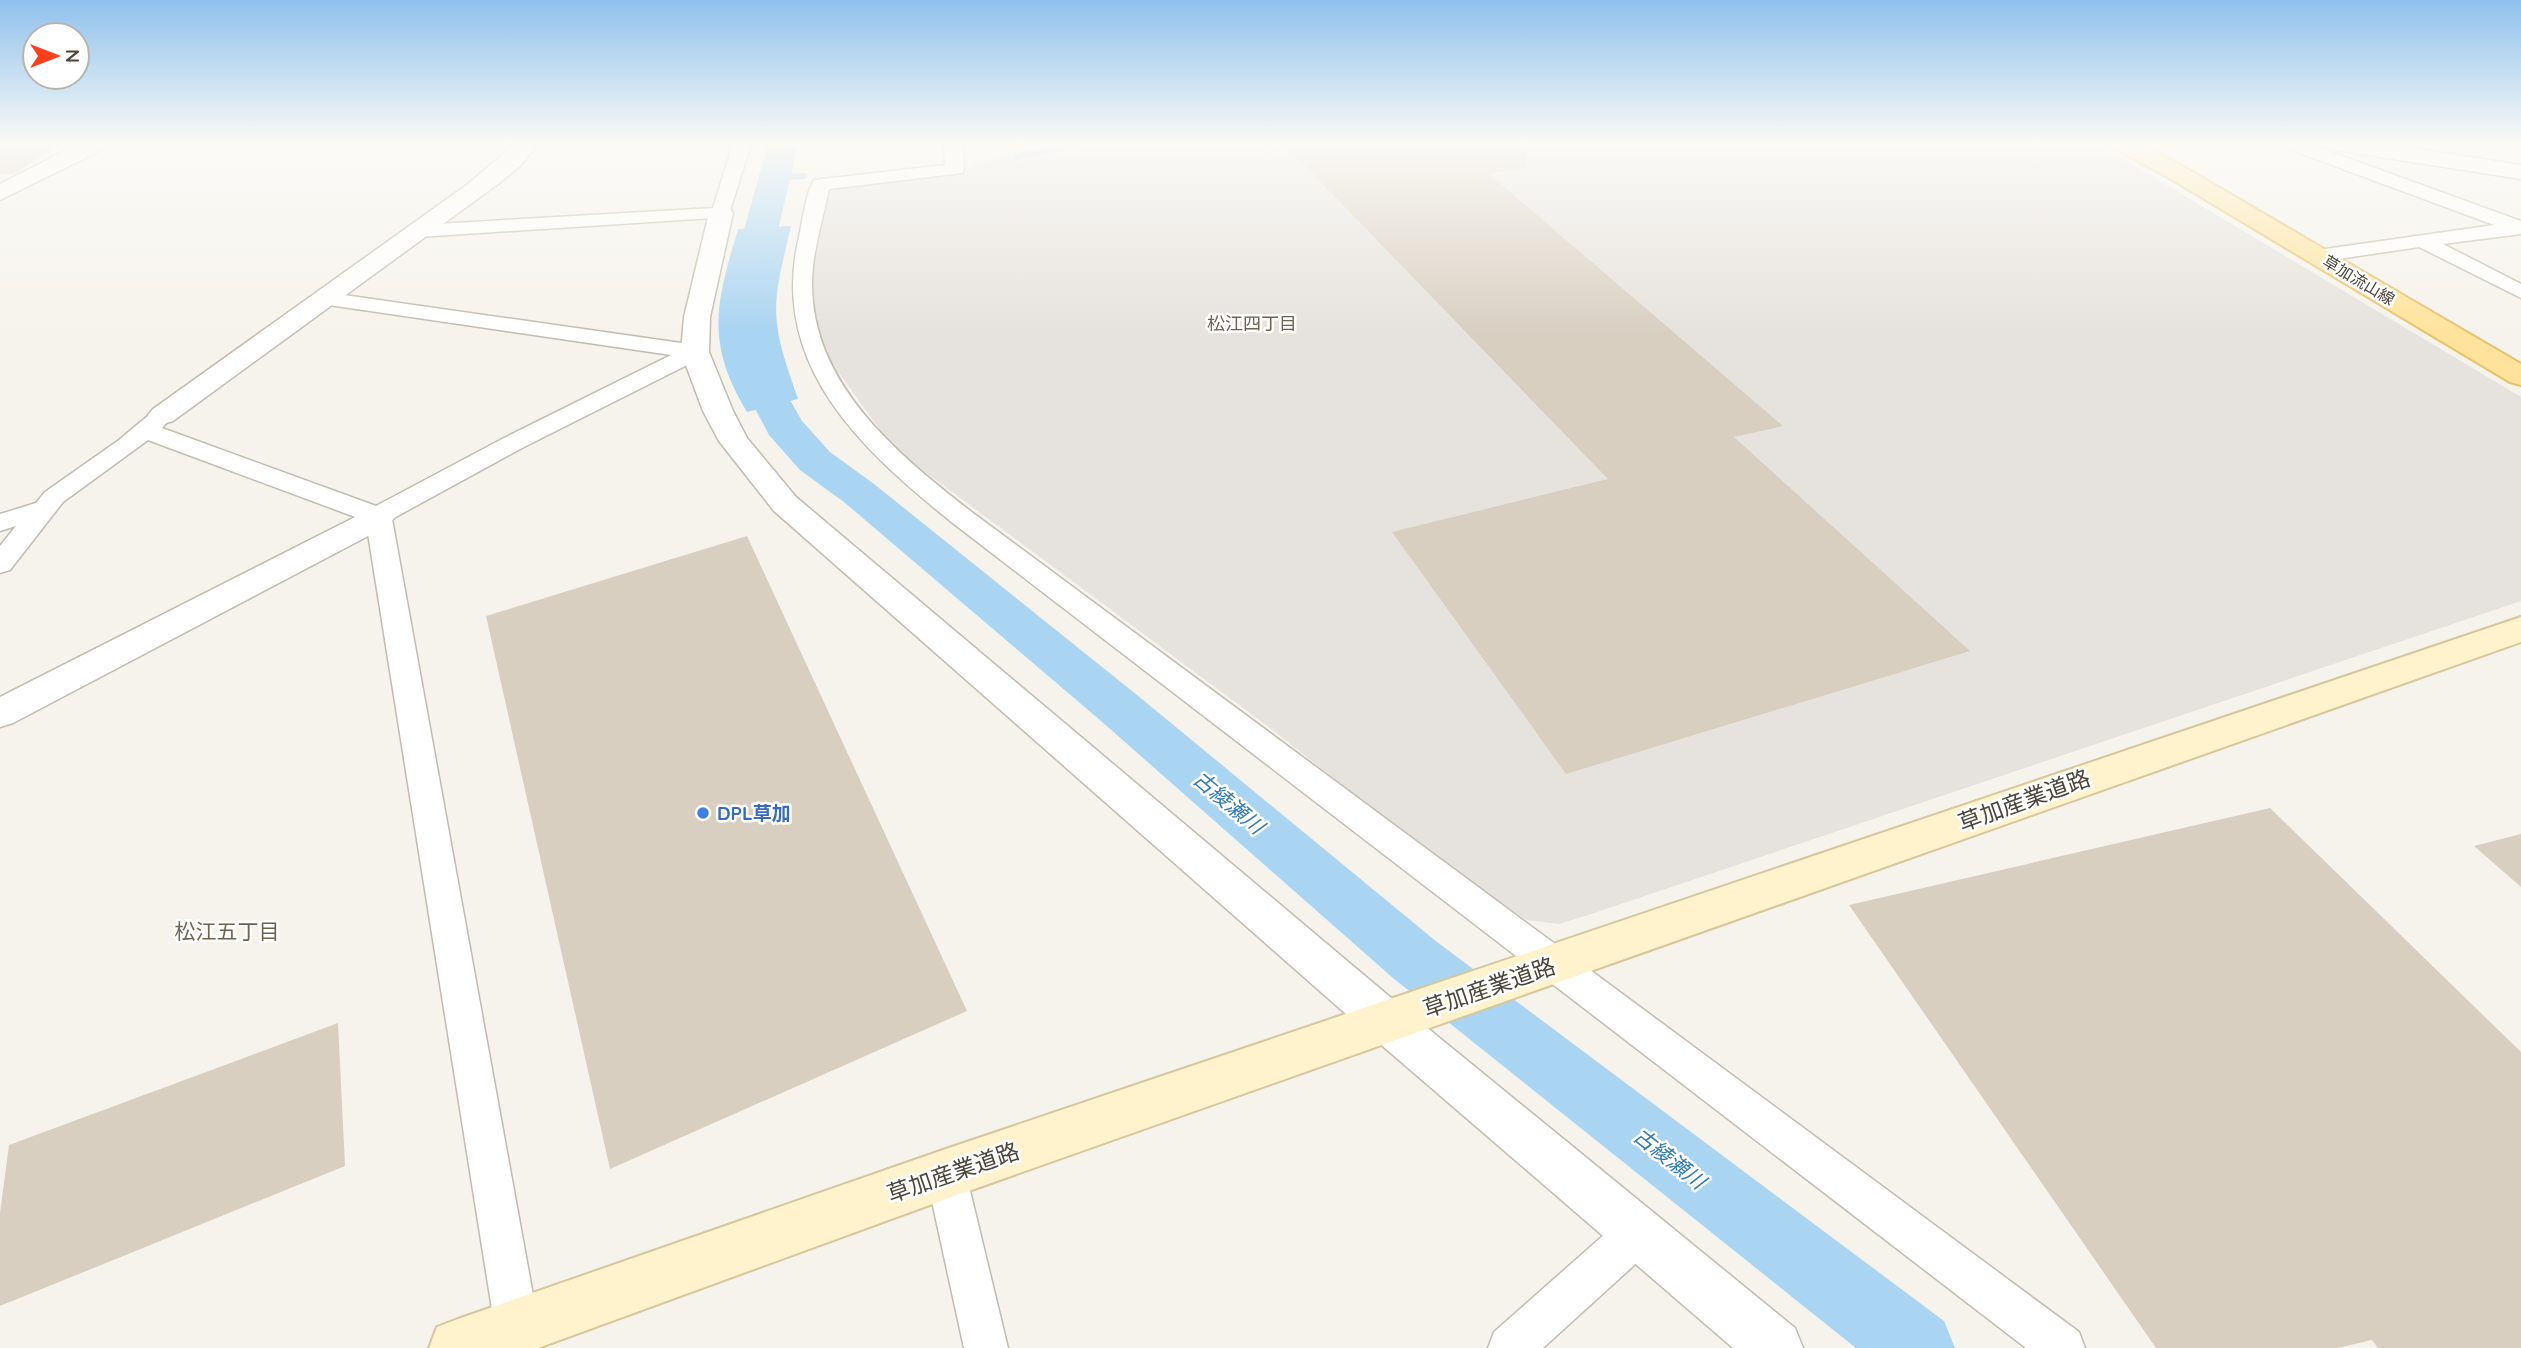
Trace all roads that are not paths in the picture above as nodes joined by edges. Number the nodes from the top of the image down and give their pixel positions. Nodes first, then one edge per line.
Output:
1 (452, 207) edge
2 (723, 207) edge
3 (816, 207) edge
4 (2233, 207) edge
5 (2462, 207) edge
6 (721, 213) junction
7 (2519, 228) edge
8 (419, 232) junction
9 (2422, 241) junction
10 (2318, 256) junction
11 (2521, 292) edge
12 (330, 299) junction
13 (695, 352) junction
14 (2521, 376) edge
15 (153, 422) junction
16 (42, 509) junction
17 (378, 517) junction
18 (0, 523) edge
19 (0, 564) edge
20 (2521, 629) edge
21 (0, 713) edge
22 (1549, 966) junction
23 (1399, 1018) junction
24 (946, 1174) junction
25 (1638, 1233) junction
26 (518, 1338) edge
27 (458, 1348) edge
28 (986, 1348) edge
29 (1510, 1348) edge
30 (1775, 1348) edge
31 (2063, 1348) edge

1 - 8 street
2 - 6 street
3 - 22 street
4 - 10 main road, 草加流山線
5 - 7 street
6 - 8 street
6 - 13 street
7 - 9 street
8 - 12 street
9 - 10 street
9 - 11 street
10 - 14 main road, 草加流山線
12 - 13 street
12 - 15 street
13 - 17 street
13 - 23 street
15 - 16 street
15 - 17 street
16 - 18 street
16 - 19 street
17 - 21 street
17 - 26 street
20 - 22 main road, 草加産業道路
22 - 23 main road, 草加産業道路
22 - 31 street
23 - 24 main road, 草加産業道路
23 - 25 street
24 - 26 main road, 草加産業道路
24 - 28 street
25 - 29 street
25 - 30 street
26 - 27 main road, 草加産業道路

